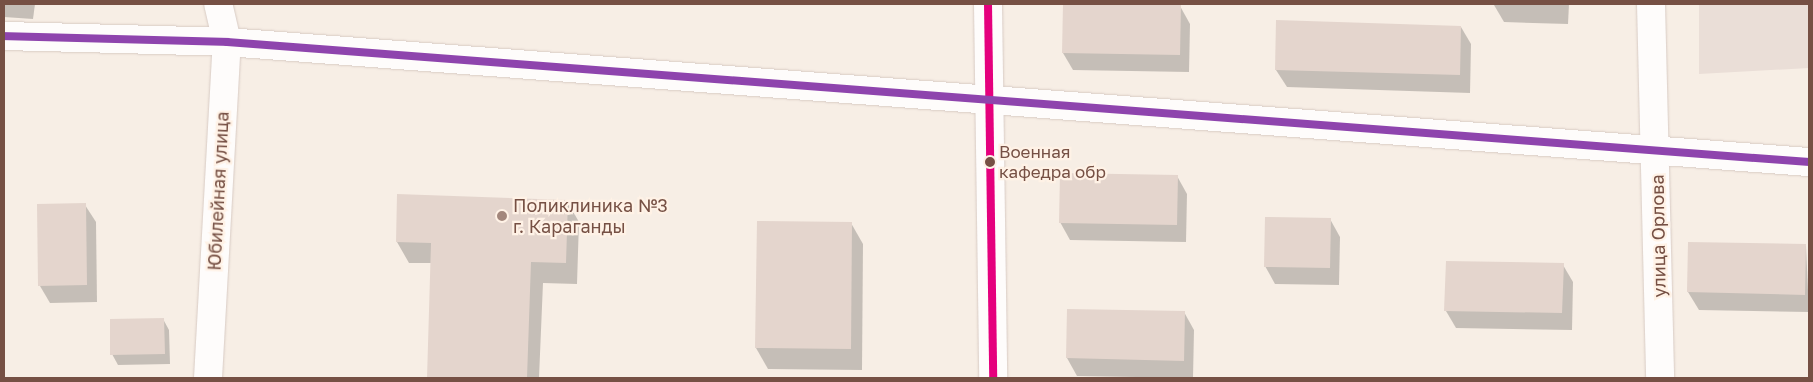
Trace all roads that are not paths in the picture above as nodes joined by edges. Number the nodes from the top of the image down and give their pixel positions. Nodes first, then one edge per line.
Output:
1 (218, 4) edge
2 (988, 4) edge
3 (1651, 4) edge
4 (4, 36) edge
5 (227, 42) junction
6 (988, 103) junction
7 (1657, 149) junction
8 (1809, 162) edge
9 (208, 378) edge
10 (993, 378) edge
11 (1660, 378) edge

1 - 5 street, Юбилейная улица
2 - 6 street
3 - 7 street, улица Орлова
4 - 5 street
5 - 6 street
5 - 9 street, Юбилейная улица
6 - 7 street
6 - 10 street
7 - 8 street
7 - 11 street, улица Орлова

